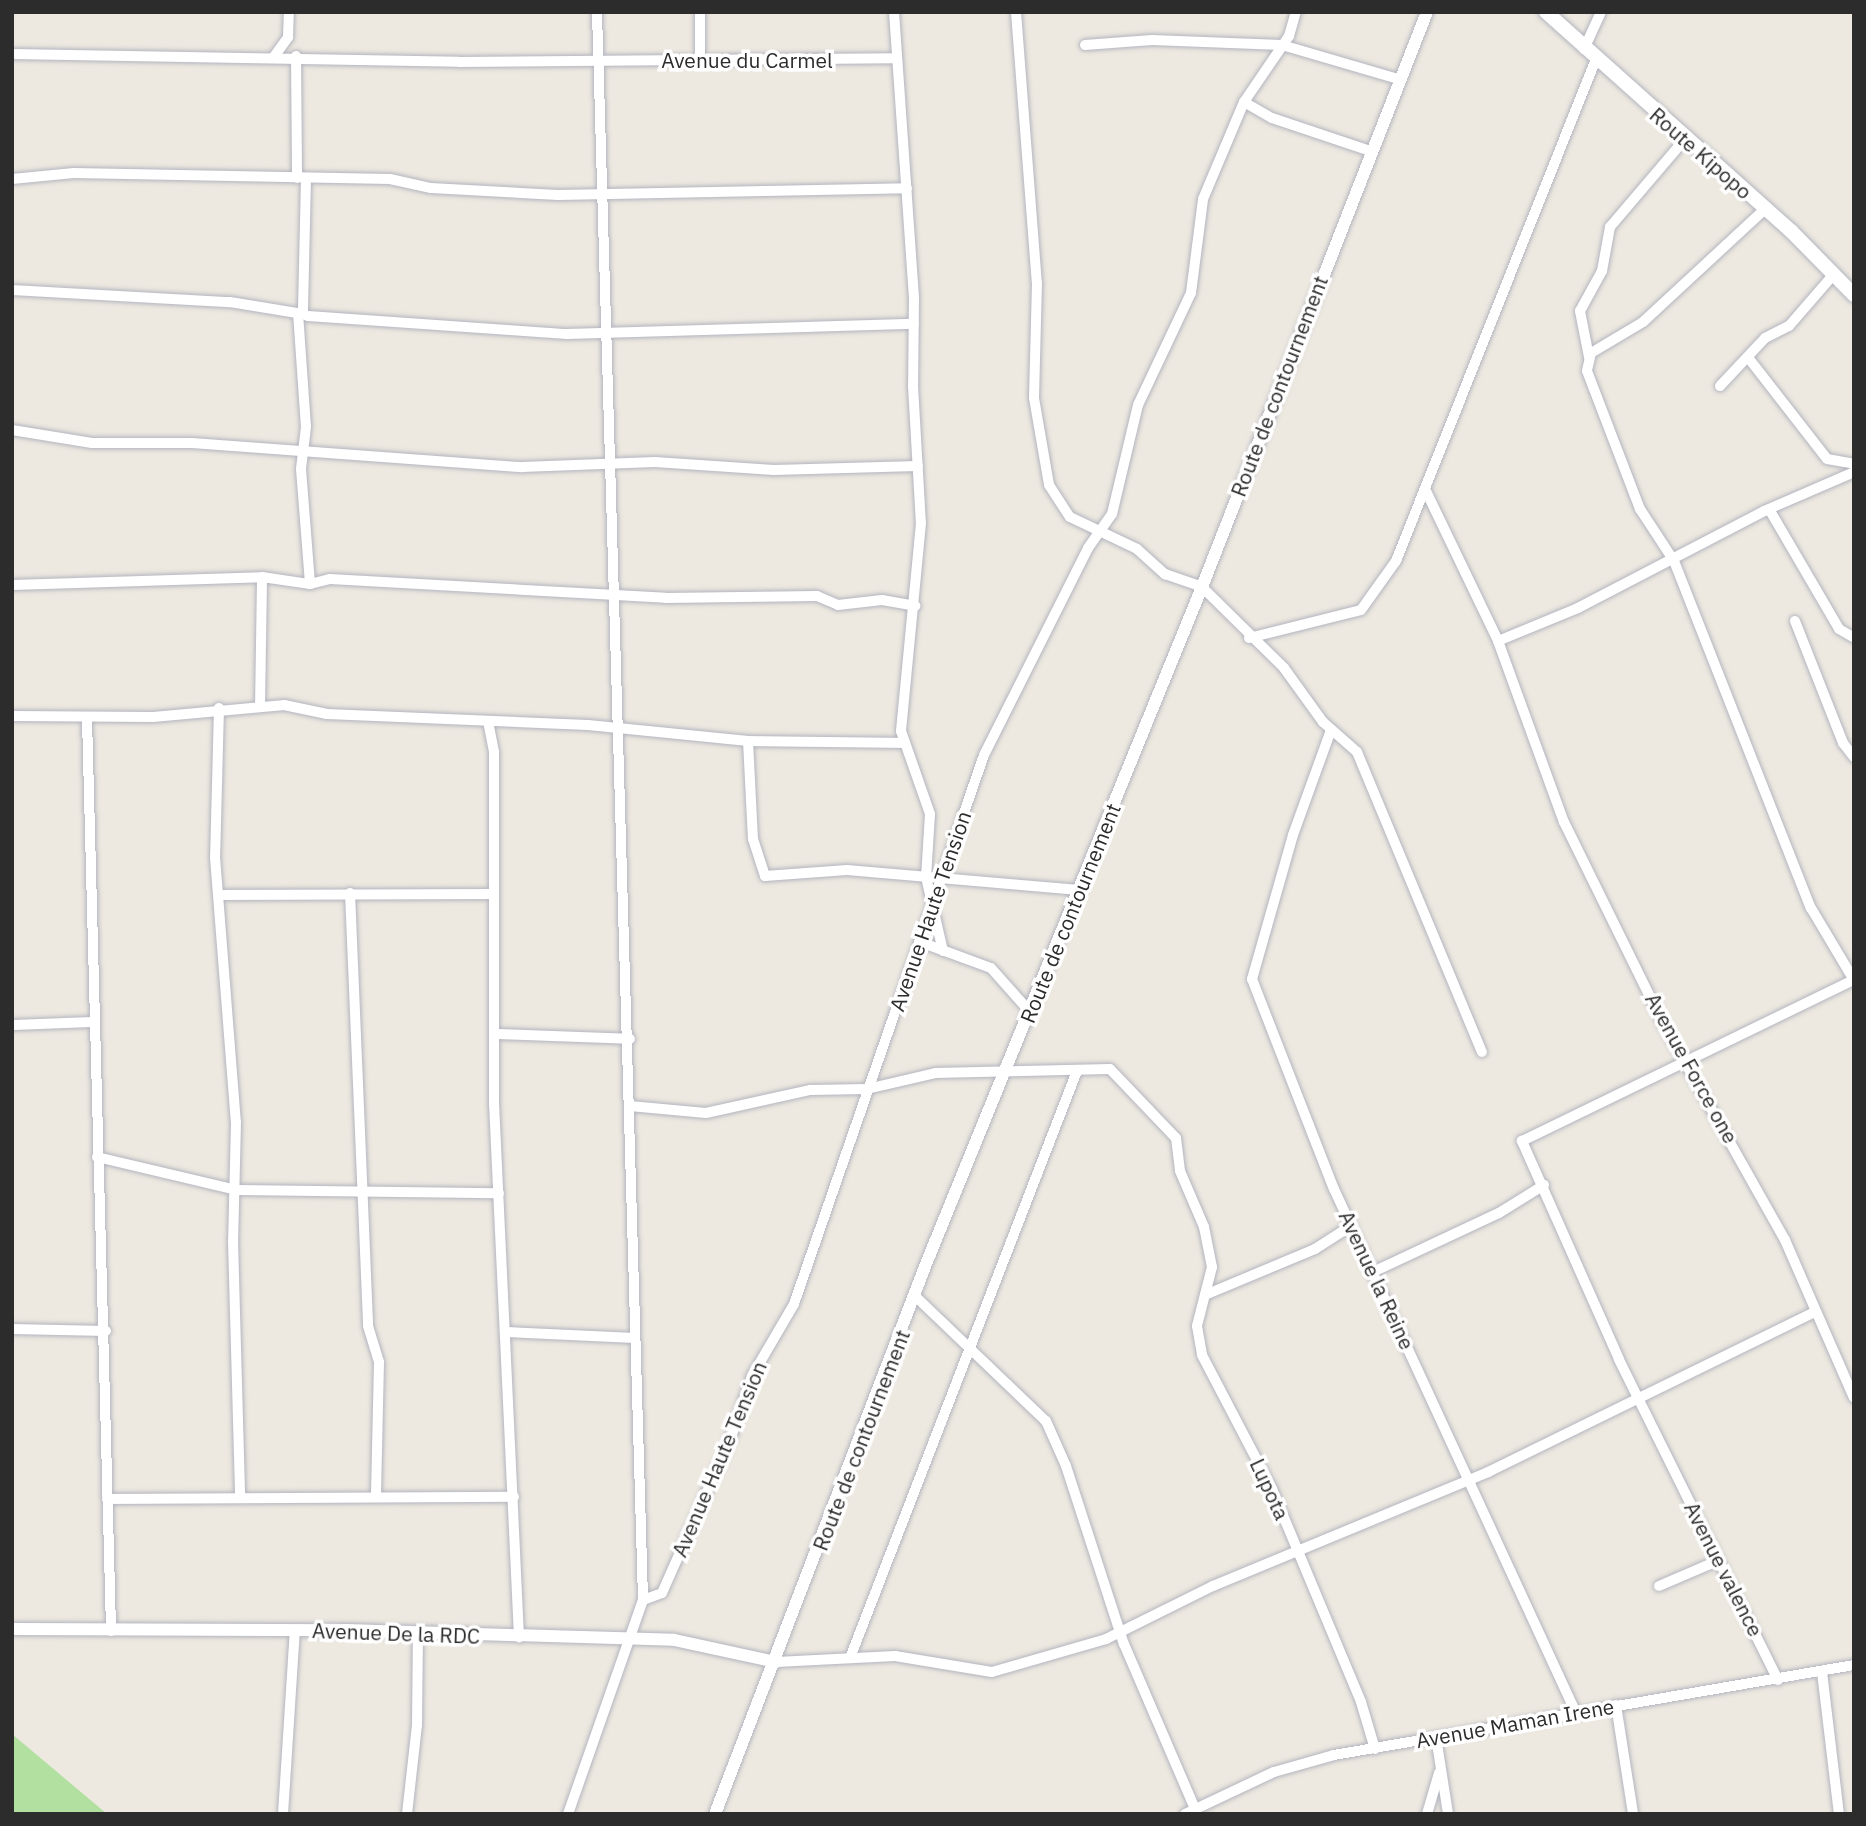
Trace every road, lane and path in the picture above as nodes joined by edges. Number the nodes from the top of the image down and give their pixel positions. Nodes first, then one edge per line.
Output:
1 (289, 12) edge
2 (597, 12) edge
3 (700, 12) edge
4 (894, 12) edge
5 (1016, 12) edge
6 (1296, 12) edge
7 (1427, 12) edge
8 (1546, 12) edge
9 (1601, 12) edge
10 (288, 37) junction
11 (1085, 44) dead end
12 (1282, 45) junction
13 (1584, 49) junction
14 (12, 54) edge
15 (297, 56) junction
16 (273, 58) junction
17 (896, 58) junction
18 (598, 59) junction
19 (700, 59) junction
20 (1596, 60) junction
21 (1398, 79) junction
22 (1244, 102) junction
23 (1684, 140) junction
24 (1370, 151) junction
25 (302, 178) junction
26 (12, 179) edge
27 (907, 188) junction
28 (601, 193) junction
29 (1765, 208) junction
30 (1834, 274) junction
31 (12, 290) edge
32 (1854, 295) edge
33 (300, 314) junction
34 (914, 324) junction
35 (605, 333) junction
36 (1589, 357) junction
37 (1750, 359) junction
38 (1720, 386) dead end
39 (12, 430) edge
40 (303, 453) junction
41 (1854, 464) edge
42 (608, 466) junction
43 (918, 466) junction
44 (1854, 472) edge
45 (1425, 489) junction
46 (1769, 509) junction
47 (1100, 534) junction
48 (1674, 561) junction
49 (262, 577) junction
50 (310, 584) junction
51 (12, 586) edge
52 (1202, 587) junction
53 (612, 595) junction
54 (915, 607) junction
55 (1795, 621) dead end
56 (1853, 637) edge
57 (1249, 638) junction
58 (1497, 641) junction
59 (260, 707) junction
60 (219, 708) junction
61 (12, 716) edge
62 (87, 718) junction
63 (488, 721) junction
64 (614, 730) junction
65 (1331, 730) junction
66 (748, 741) junction
67 (904, 743) junction
68 (1854, 757) edge
69 (926, 877) junction
70 (943, 878) junction
71 (1079, 890) junction
72 (350, 892) junction
73 (491, 894) junction
74 (220, 895) junction
75 (934, 909) junction
76 (922, 943) junction
77 (943, 951) junction
78 (1854, 980) edge
79 (1030, 1012) junction
80 (93, 1022) junction
81 (12, 1025) edge
82 (496, 1034) junction
83 (630, 1039) junction
84 (1482, 1052) dead end
85 (1686, 1060) junction
86 (1007, 1069) junction
87 (1077, 1071) junction
88 (867, 1089) junction
89 (630, 1106) junction
90 (97, 1157) junction
91 (1544, 1185) junction
92 (237, 1191) junction
93 (363, 1191) junction
94 (499, 1193) junction
95 (1351, 1226) junction
96 (1375, 1271) junction
97 (1205, 1295) junction
98 (915, 1296) junction
99 (1812, 1313) junction
100 (12, 1329) edge
101 (106, 1331) junction
102 (507, 1332) junction
103 (635, 1338) junction
104 (971, 1344) junction
105 (1854, 1398) edge
106 (1640, 1400) junction
107 (1471, 1478) junction
108 (376, 1495) junction
109 (240, 1497) junction
110 (514, 1497) junction
111 (107, 1499) junction
112 (1299, 1553) junction
113 (1717, 1561) junction
114 (1659, 1586) dead end
115 (643, 1600) junction
116 (12, 1629) edge
117 (295, 1630) junction
118 (111, 1631) junction
119 (418, 1632) junction
120 (1121, 1632) junction
121 (519, 1637) junction
122 (632, 1641) junction
123 (850, 1658) junction
124 (776, 1662) junction
125 (1854, 1665) edge
126 (1822, 1672) junction
127 (1778, 1680) junction
128 (1616, 1705) junction
129 (1576, 1713) junction
130 (1436, 1737) junction
131 (1375, 1749) junction
132 (1440, 1769) junction
133 (1190, 1811) edge
134 (282, 1814) edge
135 (407, 1814) edge
136 (568, 1814) edge
137 (715, 1814) edge
138 (1427, 1814) edge
139 (1448, 1814) edge
140 (1633, 1814) edge
141 (1839, 1814) edge

1 - 10 street
2 - 18 street
3 - 19 street
4 - 17 street
5 - 47 street
6 - 12 street, Avenue Haute Tension
7 - 21 street, Route de contournement
8 - 13 main road, Route Kipopo
9 - 13 street
10 - 15 street
10 - 16 street
11 - 12 street
12 - 21 street
12 - 22 street, Avenue Haute Tension
13 - 20 main road, Route Kipopo
14 - 16 street, Avenue du Carmel
15 - 16 street, Avenue du Carmel
15 - 18 street, Avenue du Carmel
15 - 25 street
17 - 19 street, Avenue du Carmel
17 - 27 street
18 - 19 street, Avenue du Carmel
18 - 28 street
20 - 23 main road, Route Kipopo
20 - 45 street
21 - 24 street, Route de contournement
22 - 24 street
22 - 47 street, Avenue Haute Tension
23 - 29 main road, Route Kipopo
23 - 36 street
24 - 52 street, Route de contournement
25 - 26 street
25 - 28 street
25 - 33 street
27 - 28 street
27 - 34 street
28 - 35 street
29 - 30 main road, Route Kipopo
29 - 36 street
30 - 32 main road, Route Kipopo
30 - 37 street
31 - 33 street
33 - 35 street
33 - 40 street
34 - 35 street
34 - 43 street
35 - 42 street
36 - 48 street
37 - 38 street
37 - 41 street
39 - 40 street
40 - 42 street
40 - 50 street
42 - 43 street
42 - 53 street
43 - 54 street
44 - 46 street
45 - 57 street
45 - 58 street, Avenue Force one
46 - 48 street
46 - 56 street
47 - 52 street
47 - 70 street, Avenue Haute Tension
48 - 58 street
48 - 78 street
49 - 50 street
49 - 51 street
49 - 59 street
50 - 53 street
52 - 57 street
52 - 71 street, Route de contournement
53 - 54 street
53 - 64 street
54 - 67 street
55 - 68 street
57 - 65 street
58 - 85 street, Avenue Force one
59 - 60 street
59 - 63 street
60 - 62 street
60 - 74 street
61 - 62 street
62 - 80 street
63 - 64 street
63 - 73 street
64 - 66 street
64 - 83 street
65 - 84 street
65 - 95 street, Avenue la Reine
66 - 67 street
66 - 69 street
67 - 69 street
69 - 70 street
69 - 75 street
70 - 71 street
70 - 75 street, Avenue Haute Tension
71 - 79 street, Route de contournement
72 - 73 street
72 - 74 street
72 - 93 street
73 - 82 street
74 - 92 street
75 - 76 street, Avenue Haute Tension
75 - 77 street
76 - 77 street
76 - 88 street, Avenue Haute Tension
77 - 79 street
78 - 85 street
79 - 86 street, Route de contournement
80 - 81 street
80 - 90 street
82 - 83 street
82 - 94 street
83 - 89 street
85 - 91 street, Avenue valence
85 - 99 street, Avenue Force one
86 - 87 street, Lupota
86 - 88 street, Lupota
86 - 98 street, Route de contournement
87 - 97 street, Lupota
87 - 104 street
88 - 89 street, Lupota
88 - 115 street, Avenue Haute Tension
89 - 103 street
90 - 92 street
90 - 101 street
91 - 96 street
91 - 106 street, Avenue valence
92 - 93 street
92 - 109 street
93 - 94 street
93 - 108 street
94 - 102 street
95 - 96 street, Avenue la Reine
95 - 97 street
96 - 107 street, Avenue la Reine
97 - 112 street, Lupota
98 - 104 street
98 - 124 street, Route de contournement
99 - 105 street, Avenue Force one
99 - 106 street
100 - 101 street
101 - 111 street
102 - 103 street
102 - 110 street
103 - 115 street
104 - 120 street
104 - 123 street
106 - 107 street
106 - 113 street, Avenue valence
107 - 112 street
107 - 129 street, Avenue la Reine
108 - 109 street
108 - 110 street
109 - 111 street
110 - 121 street
111 - 118 street
112 - 120 street
112 - 131 street, Lupota
113 - 114 street
113 - 127 street, Avenue valence
115 - 122 street
116 - 118 street, Avenue De la RDC
117 - 118 street, Avenue De la RDC
117 - 119 street, Avenue De la RDC
117 - 134 street
119 - 121 street, Avenue De la RDC
119 - 135 street
120 - 123 street
120 - 133 street
121 - 122 street, Avenue De la RDC
122 - 124 street, Avenue De la RDC
122 - 136 street
123 - 124 street
124 - 137 street, Route de contournement
125 - 126 street, Avenue Maman Irene
126 - 127 street, Avenue Maman Irene
126 - 141 street
127 - 128 street, Avenue Maman Irene
128 - 129 street, Avenue Maman Irene
128 - 140 street
129 - 130 street, Avenue Maman Irene
130 - 131 street, Avenue Maman Irene
130 - 132 street
131 - 133 street, Avenue Maman Irene
132 - 138 street
132 - 139 street

